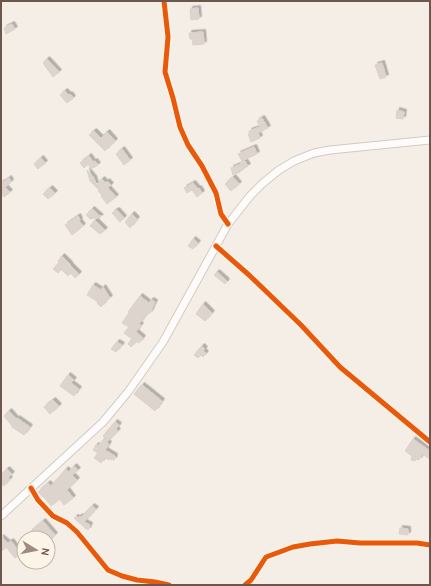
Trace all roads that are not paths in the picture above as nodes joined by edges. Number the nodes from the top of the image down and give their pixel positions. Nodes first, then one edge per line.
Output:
1 (164, 1) edge
2 (430, 140) edge
3 (228, 224) junction
4 (216, 246) junction
5 (429, 439) edge
6 (31, 488) junction
7 (1, 516) edge
8 (430, 545) edge
9 (169, 585) edge
10 (245, 585) edge

1 - 3 street
2 - 3 main road
3 - 4 main road
4 - 5 street
4 - 6 main road
6 - 7 main road
6 - 9 street
8 - 10 street

